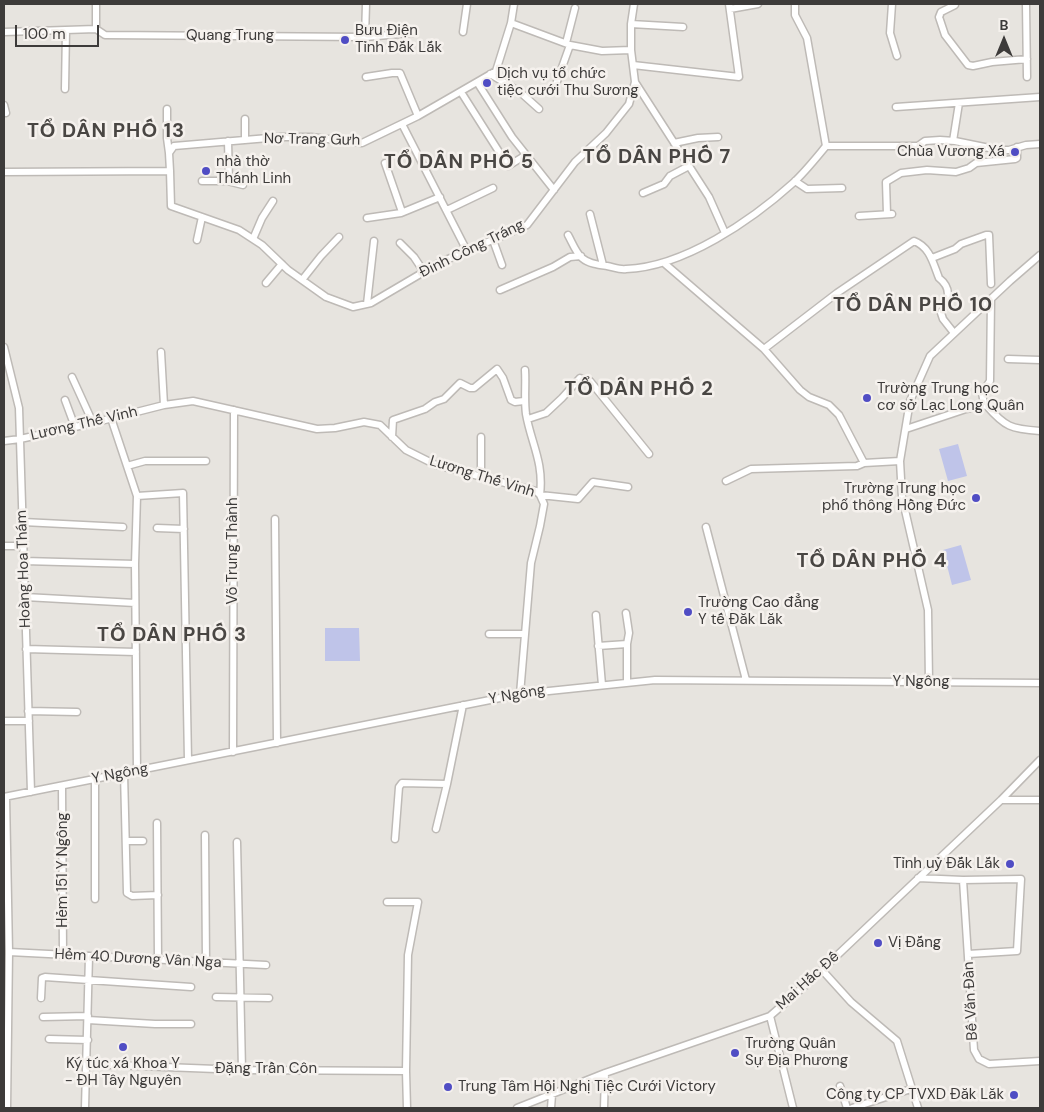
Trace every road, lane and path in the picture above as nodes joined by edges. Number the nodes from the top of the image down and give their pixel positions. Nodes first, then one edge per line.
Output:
1 (96, 4) edge
2 (366, 4) edge
3 (467, 4) edge
4 (514, 4) edge
5 (634, 4) edge
6 (758, 4) edge
7 (795, 4) edge
8 (893, 4) edge
9 (955, 4) edge
10 (1026, 4) edge
11 (730, 6) edge
12 (575, 8) dead end
13 (511, 22) junction
14 (631, 24) junction
15 (683, 27) dead end
16 (96, 28) junction
17 (66, 30) junction
18 (4, 32) edge
19 (463, 32) dead end
20 (412, 33) dead end
21 (365, 37) junction
22 (568, 44) junction
23 (631, 50) junction
24 (897, 56) dead end
25 (1027, 58) junction
26 (633, 66) junction
27 (490, 74) junction
28 (1027, 77) dead end
29 (366, 78) dead end
30 (477, 82) junction
31 (635, 82) junction
32 (555, 87) dead end
33 (65, 89) dead end
34 (461, 92) junction
35 (1040, 98) edge
36 (960, 103) junction
37 (4, 105) edge
38 (896, 107) dead end
39 (539, 108) dead end
40 (167, 109) dead end
41 (6, 113) dead end
42 (418, 116) junction
43 (245, 119) dead end
44 (402, 124) junction
45 (718, 137) dead end
46 (245, 140) junction
47 (953, 141) junction
48 (228, 142) junction
49 (674, 143) junction
50 (1040, 144) edge
51 (826, 146) junction
52 (1017, 147) junction
53 (169, 153) junction
54 (526, 155) junction
55 (385, 163) dead end
56 (690, 166) junction
57 (170, 171) junction
58 (4, 172) edge
59 (202, 181) dead end
60 (229, 181) junction
61 (795, 181) junction
62 (243, 185) dead end
63 (493, 188) dead end
64 (842, 188) dead end
65 (554, 190) junction
66 (643, 192) dead end
67 (440, 196) junction
68 (273, 201) dead end
69 (447, 210) junction
70 (402, 212) junction
71 (590, 214) dead end
72 (859, 216) dead end
73 (202, 217) junction
74 (367, 218) dead end
75 (725, 233) junction
76 (568, 235) dead end
77 (338, 237) dead end
78 (252, 239) junction
79 (197, 240) dead end
80 (493, 240) junction
81 (374, 241) dead end
82 (400, 243) dead end
83 (468, 251) junction
84 (1040, 255) edge
85 (581, 256) junction
86 (932, 258) junction
87 (664, 263) junction
88 (282, 264) junction
89 (502, 265) dead end
90 (603, 265) junction
91 (424, 272) junction
92 (302, 280) junction
93 (266, 283) dead end
94 (991, 284) dead end
95 (500, 290) dead end
96 (991, 299) junction
97 (367, 304) junction
98 (954, 333) junction
99 (4, 347) edge
100 (764, 350) junction
101 (161, 352) dead end
102 (1008, 359) dead end
103 (1040, 360) edge
104 (525, 370) dead end
105 (72, 377) dead end
106 (65, 400) dead end
107 (524, 401) junction
108 (984, 404) dead end
109 (164, 405) junction
110 (234, 410) junction
111 (111, 418) junction
112 (528, 419) junction
113 (93, 423) junction
114 (75, 427) junction
115 (906, 429) junction
116 (1040, 431) edge
117 (392, 437) junction
118 (481, 437) dead end
119 (20, 439) junction
120 (4, 441) edge
121 (649, 454) dead end
122 (206, 461) dead end
123 (900, 461) junction
124 (864, 463) junction
125 (127, 466) junction
126 (481, 476) junction
127 (726, 481) dead end
128 (628, 487) dead end
129 (540, 495) junction
130 (137, 496) junction
131 (275, 519) dead end
132 (23, 522) junction
133 (123, 526) dead end
134 (706, 527) dead end
135 (157, 528) dead end
136 (184, 529) junction
137 (4, 546) edge
138 (23, 546) junction
139 (24, 561) junction
140 (135, 564) junction
141 (25, 596) junction
142 (135, 603) junction
143 (626, 613) dead end
144 (596, 615) dead end
145 (489, 634) dead end
146 (525, 634) junction
147 (627, 644) junction
148 (598, 646) junction
149 (26, 649) junction
150 (136, 652) junction
151 (746, 680) junction
152 (929, 682) junction
153 (627, 683) junction
154 (1040, 683) edge
155 (602, 685) junction
156 (520, 694) junction
157 (463, 705) junction
158 (28, 710) junction
159 (77, 712) dead end
160 (4, 721) edge
161 (28, 721) junction
162 (277, 743) junction
163 (233, 752) junction
164 (188, 760) junction
165 (1040, 760) edge
166 (136, 771) junction
167 (124, 773) junction
168 (95, 779) junction
169 (447, 784) junction
170 (62, 786) junction
171 (31, 792) junction
172 (5, 797) edge
173 (1001, 800) junction
174 (1040, 800) edge
175 (157, 823) dead end
176 (436, 830) dead end
177 (205, 835) dead end
178 (395, 839) dead end
179 (143, 840) dead end
180 (126, 841) junction
181 (237, 842) dead end
182 (918, 878) junction
183 (963, 880) junction
184 (158, 894) junction
185 (95, 899) dead end
186 (388, 902) dead end
187 (9, 952) junction
188 (968, 954) junction
189 (63, 955) junction
190 (89, 956) junction
191 (158, 960) junction
192 (206, 963) junction
193 (239, 964) junction
194 (266, 966) dead end
195 (822, 970) junction
196 (89, 980) junction
197 (191, 987) dead end
198 (240, 996) junction
199 (216, 997) dead end
200 (41, 998) dead end
201 (269, 998) dead end
202 (770, 1016) junction
203 (43, 1017) dead end
204 (88, 1018) junction
205 (191, 1024) dead end
206 (50, 1039) dead end
207 (88, 1040) junction
208 (1040, 1061) edge
209 (87, 1064) junction
210 (242, 1070) junction
211 (406, 1071) junction
212 (605, 1073) junction
213 (840, 1086) dead end
214 (911, 1088) junction
215 (552, 1095) junction
216 (7, 1108) edge
217 (85, 1108) edge
218 (407, 1108) edge
219 (517, 1108) edge
220 (551, 1108) edge
221 (604, 1108) edge
222 (793, 1108) edge
223 (848, 1108) edge
224 (852, 1108) edge
225 (918, 1108) edge

1 - 16 street
2 - 21 street
3 - 19 street
4 - 13 street, Nơ Trang Gưh
5 - 14 street, Đinh Công Tráng
6 - 11 street
7 - 51 street
8 - 24 street
9 - 25 street
10 - 25 street
11 - 26 street
12 - 22 street
13 - 22 street
13 - 27 street, Nơ Trang Gưh
14 - 15 street
14 - 23 street, Đinh Công Tráng
16 - 17 street, Quang Trung
16 - 21 street, Quang Trung
17 - 18 street, Quang Trung
17 - 33 street
20 - 21 street, Quang Trung
22 - 23 street
22 - 32 street
23 - 26 street, Đinh Công Tráng
25 - 28 street
26 - 31 street, Đinh Công Tráng
27 - 30 street, Nơ Trang Gưh
27 - 39 street
29 - 42 street
30 - 34 street, Nơ Trang Gưh
30 - 54 street
31 - 49 street
31 - 65 street, Đinh Công Tráng
34 - 42 street, Nơ Trang Gưh
34 - 54 street
35 - 36 street
36 - 38 street
36 - 47 street
37 - 41 street
40 - 53 street
42 - 44 street, Nơ Trang Gưh
43 - 46 street
44 - 46 street, Nơ Trang Gưh
44 - 67 street
45 - 49 street
46 - 48 street, Nơ Trang Gưh
47 - 51 street
47 - 52 street
48 - 53 street, Nơ Trang Gưh
48 - 60 street
49 - 56 street
50 - 52 street
51 - 61 street
52 - 72 street
53 - 57 street
54 - 65 street
55 - 70 street
56 - 66 street
56 - 75 street
57 - 58 street
57 - 73 street
59 - 60 street
60 - 62 street
61 - 64 street
61 - 75 street
63 - 69 street
65 - 80 street, Đinh Công Tráng
67 - 69 street
67 - 70 street
68 - 78 street
69 - 83 street
70 - 74 street
71 - 90 street
73 - 78 street
73 - 79 street
75 - 87 street
76 - 85 street
77 - 92 street
78 - 88 street
80 - 83 street, Đinh Công Tráng
80 - 89 street
81 - 97 street
82 - 91 street
83 - 91 street, Đinh Công Tráng
84 - 96 street
85 - 90 street
85 - 95 street
86 - 94 street
86 - 98 street
86 - 100 street
87 - 90 street
87 - 100 street
88 - 92 street
88 - 93 street
91 - 97 street, Đinh Công Tráng
92 - 97 street
96 - 98 street
96 - 108 street
98 - 115 street
99 - 119 street, Hoàng Hoa Thám
100 - 124 street
101 - 109 street
102 - 103 street
104 - 107 street
105 - 113 street
106 - 114 street
107 - 112 street
107 - 117 street
109 - 110 street, Lương Thế Vinh
109 - 111 street, Lương Thế Vinh
110 - 117 street, Lương Thế Vinh
110 - 163 street, Võ Trung Thành
111 - 113 street, Lương Thế Vinh
111 - 125 street
112 - 121 street
112 - 129 street
113 - 114 street, Lương Thế Vinh
114 - 119 street, Lương Thế Vinh
115 - 116 street
115 - 123 street
117 - 126 street, Lương Thế Vinh
118 - 126 street
119 - 120 street, Lương Thế Vinh
119 - 132 street, Hoàng Hoa Thám
122 - 125 street
123 - 124 street
123 - 152 street
124 - 127 street
125 - 130 street
126 - 129 street, Lương Thế Vinh
128 - 129 street
129 - 146 street, Lương Thế Vinh
130 - 136 street
130 - 140 street
131 - 162 street
132 - 133 street
132 - 138 street, Hoàng Hoa Thám
134 - 151 street
135 - 136 street
136 - 164 street
137 - 138 street
138 - 139 street, Hoàng Hoa Thám
139 - 140 street
139 - 141 street, Hoàng Hoa Thám
140 - 142 street
141 - 142 street
141 - 149 street, Hoàng Hoa Thám
142 - 150 street
143 - 147 street
144 - 148 street
145 - 146 street
146 - 156 street, Lương Thế Vinh
147 - 148 street
147 - 153 street
148 - 155 street
149 - 150 street
149 - 158 street, Hoàng Hoa Thám
150 - 166 street
151 - 152 street, Y Ngông
151 - 153 street, Y Ngông
152 - 154 street, Y Ngông
153 - 155 street, Y Ngông
155 - 156 street, Y Ngông
156 - 157 street, Y Ngông
157 - 162 street, Y Ngông
157 - 169 street
158 - 159 street
158 - 161 street, Hoàng Hoa Thám
160 - 161 street
161 - 171 street, Hoàng Hoa Thám
162 - 163 street, Y Ngông
163 - 164 street, Y Ngông
164 - 166 street, Y Ngông
165 - 173 street, Mai Hắc Đế
166 - 167 street, Y Ngông
167 - 168 street, Y Ngông
167 - 180 street
168 - 170 street, Y Ngông
168 - 185 street
169 - 176 street
169 - 178 street
170 - 171 street, Y Ngông
170 - 189 street, Hẻm 151 Y Ngông
171 - 172 street, Y Ngông
172 - 187 street
173 - 174 street
173 - 182 street, Mai Hắc Đế
175 - 184 street
177 - 192 street
179 - 180 street
180 - 184 street
181 - 193 street
182 - 183 street
182 - 195 street, Mai Hắc Đế
183 - 188 street, Bế Văn Đàn
183 - 188 street
184 - 191 street
186 - 211 street
187 - 189 street, Hẻm 40 Dương Vân Nga
187 - 216 street
188 - 208 street, Bế Văn Đàn
189 - 190 street, Hẻm 40 Dương Vân Nga
190 - 191 street, Hẻm 40 Dương Vân Nga
190 - 196 street
191 - 192 street, Hẻm 40 Dương Vân Nga
192 - 193 street, Hẻm 40 Dương Vân Nga
193 - 194 street, Hẻm 40 Dương Vân Nga
193 - 198 street
195 - 202 street, Mai Hắc Đế
195 - 214 street
196 - 197 street
196 - 200 street
196 - 204 street
198 - 199 street
198 - 201 street
198 - 210 street
202 - 212 street, Mai Hắc Đế
202 - 222 street
203 - 204 street
204 - 205 street
204 - 207 street
206 - 207 street
207 - 209 street
209 - 210 street, Đặng Trần Côn
209 - 217 street
210 - 211 street, Đặng Trần Côn
211 - 218 street
212 - 215 street, Mai Hắc Đế
212 - 221 street
213 - 223 street
214 - 224 street
214 - 225 street
215 - 219 street, Mai Hắc Đế
215 - 220 street

